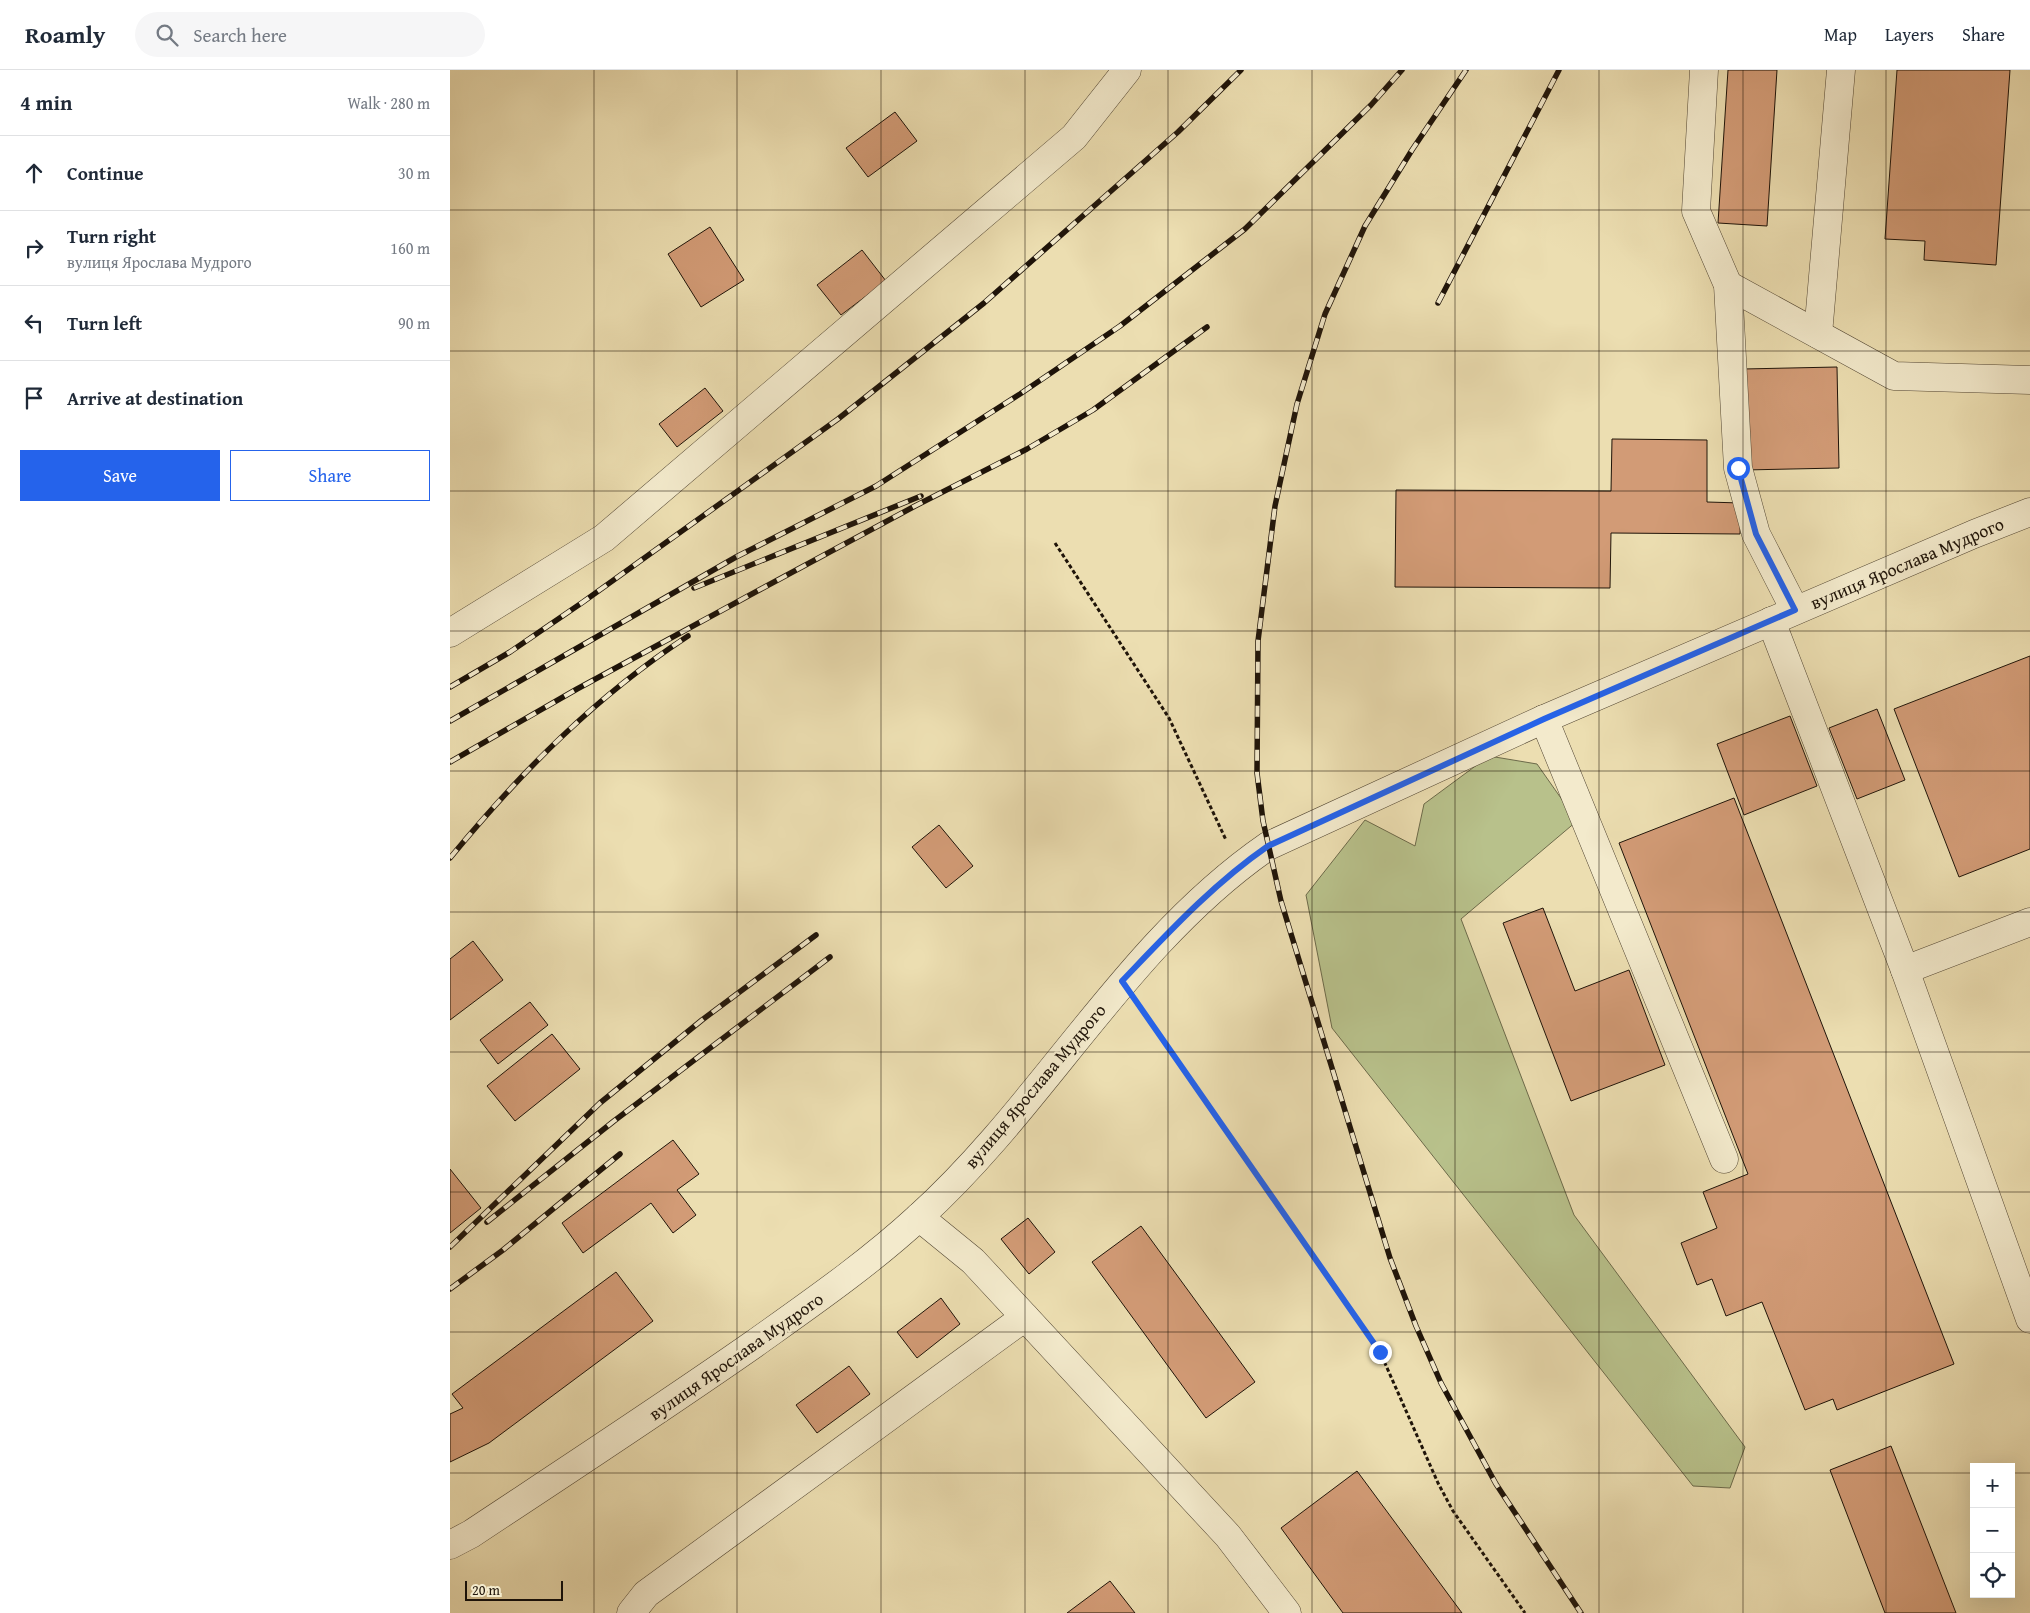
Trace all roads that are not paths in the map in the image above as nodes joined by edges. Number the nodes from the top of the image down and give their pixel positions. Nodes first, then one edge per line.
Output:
1 (1128, 70) edge
2 (1704, 70) edge
3 (1841, 70) edge
4 (1728, 285) junction
5 (1818, 334) junction
6 (2030, 380) edge
7 (2030, 512) edge
8 (1795, 610) junction
9 (1771, 621) junction
10 (450, 633) edge
11 (1544, 719) junction
12 (2030, 922) edge
13 (1905, 970) junction
14 (1724, 1160) dead end
15 (919, 1217) junction
16 (1025, 1317) junction
17 (2030, 1319) edge
18 (450, 1545) edge
19 (631, 1613) edge
20 (1287, 1613) edge

1 - 10 street
2 - 4 street
3 - 5 street
4 - 5 street
4 - 8 street
5 - 6 street
7 - 8 street, вулиця Ярослава Мудрого
8 - 9 street, вулиця Ярослава Мудрого
9 - 11 street, вулиця Ярослава Мудрого
9 - 13 street
11 - 14 street
11 - 15 street, вулиця Ярослава Мудрого
12 - 13 street
13 - 17 street
15 - 16 street
15 - 18 street, вулиця Ярослава Мудрого
16 - 19 street
16 - 20 street

